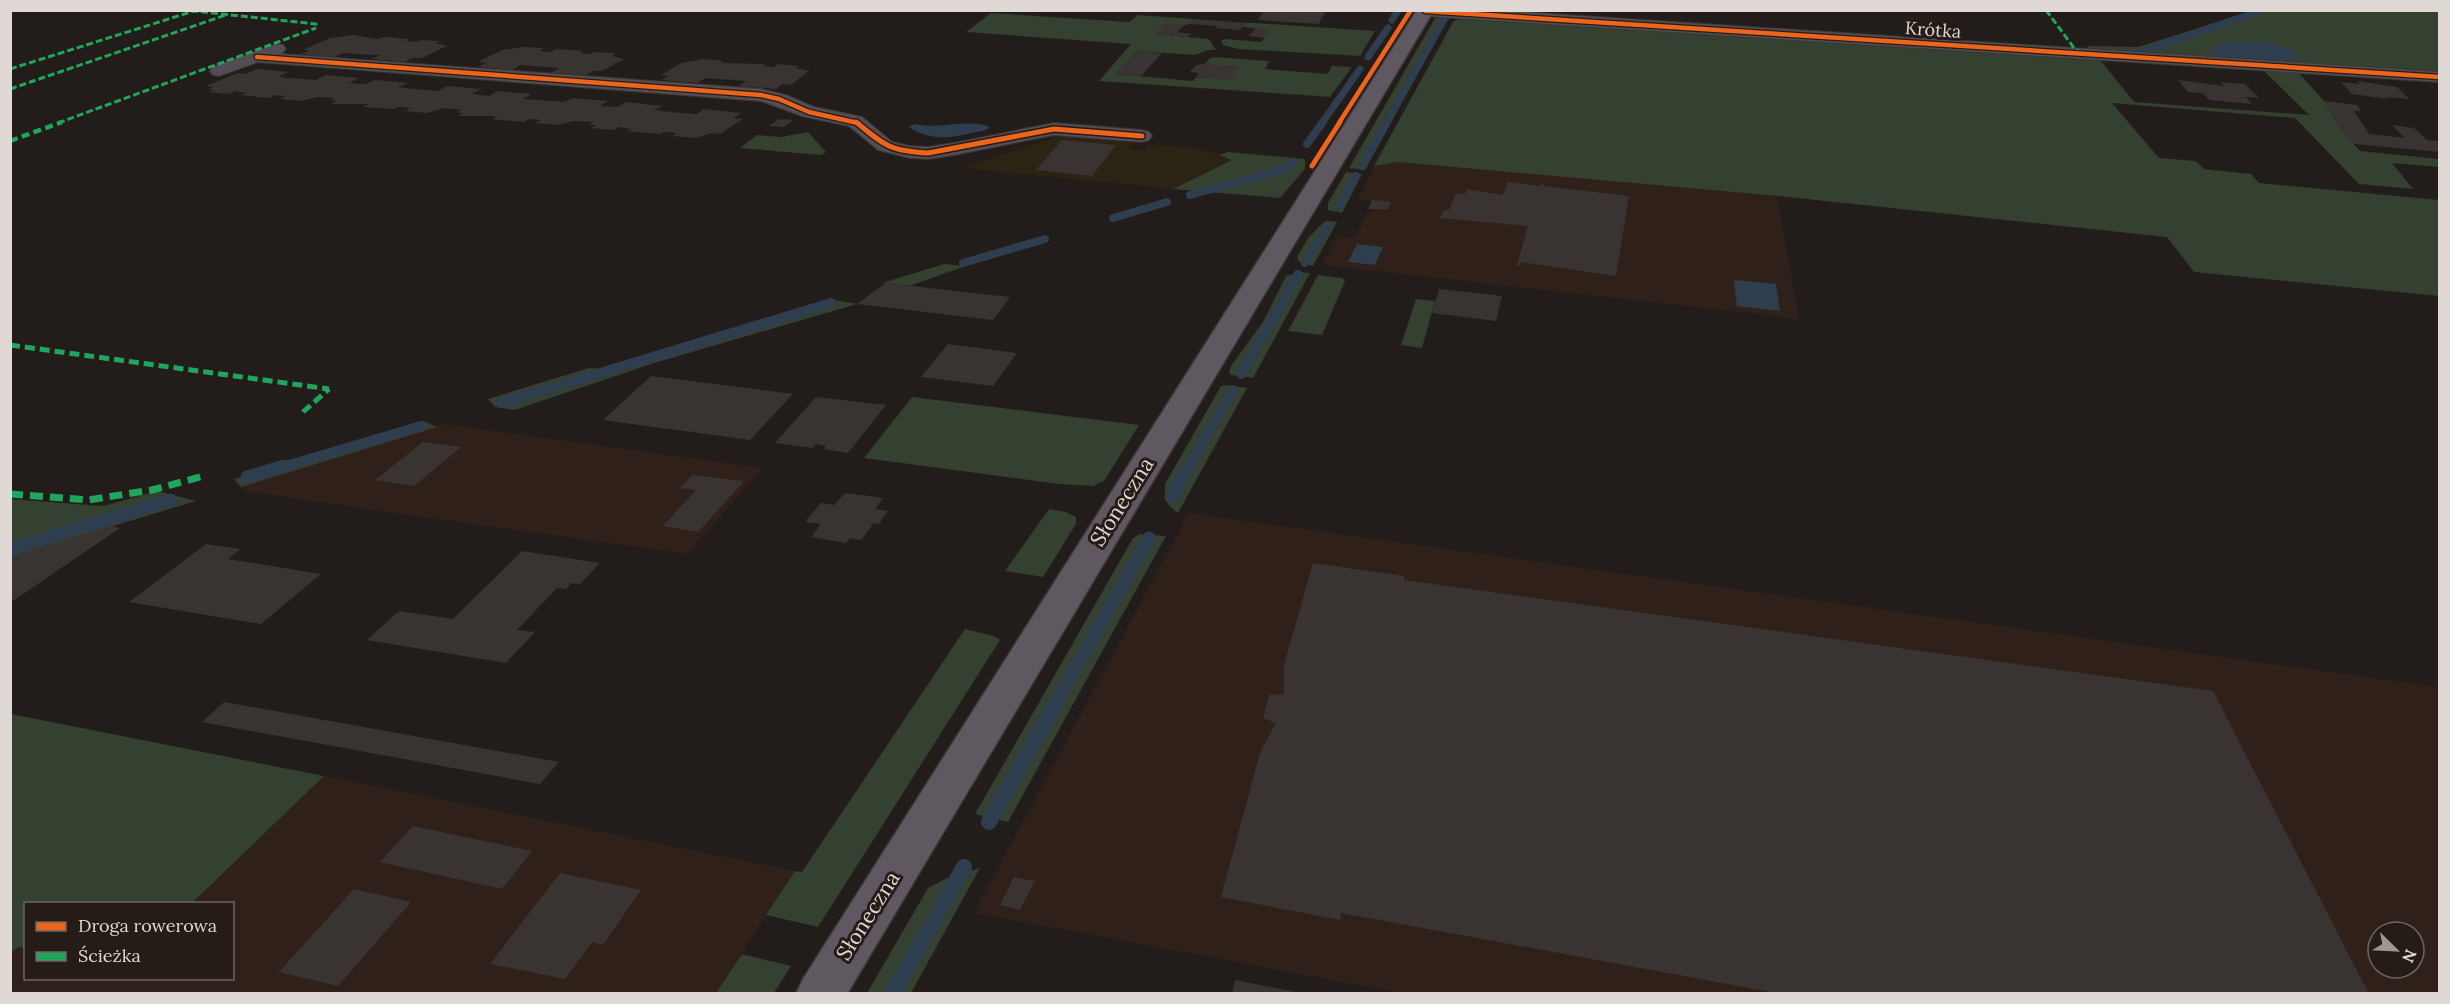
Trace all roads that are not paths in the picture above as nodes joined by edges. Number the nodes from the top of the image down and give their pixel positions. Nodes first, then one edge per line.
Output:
1 (1425, 11) edge
2 (291, 44) dead end
3 (257, 57) junction
4 (219, 71) dead end
5 (2439, 77) edge
6 (1143, 136) dead end
7 (820, 993) edge

1 - 5 street, Krótka
1 - 7 main road, Słoneczna
2 - 3 street
3 - 4 street
3 - 6 street

